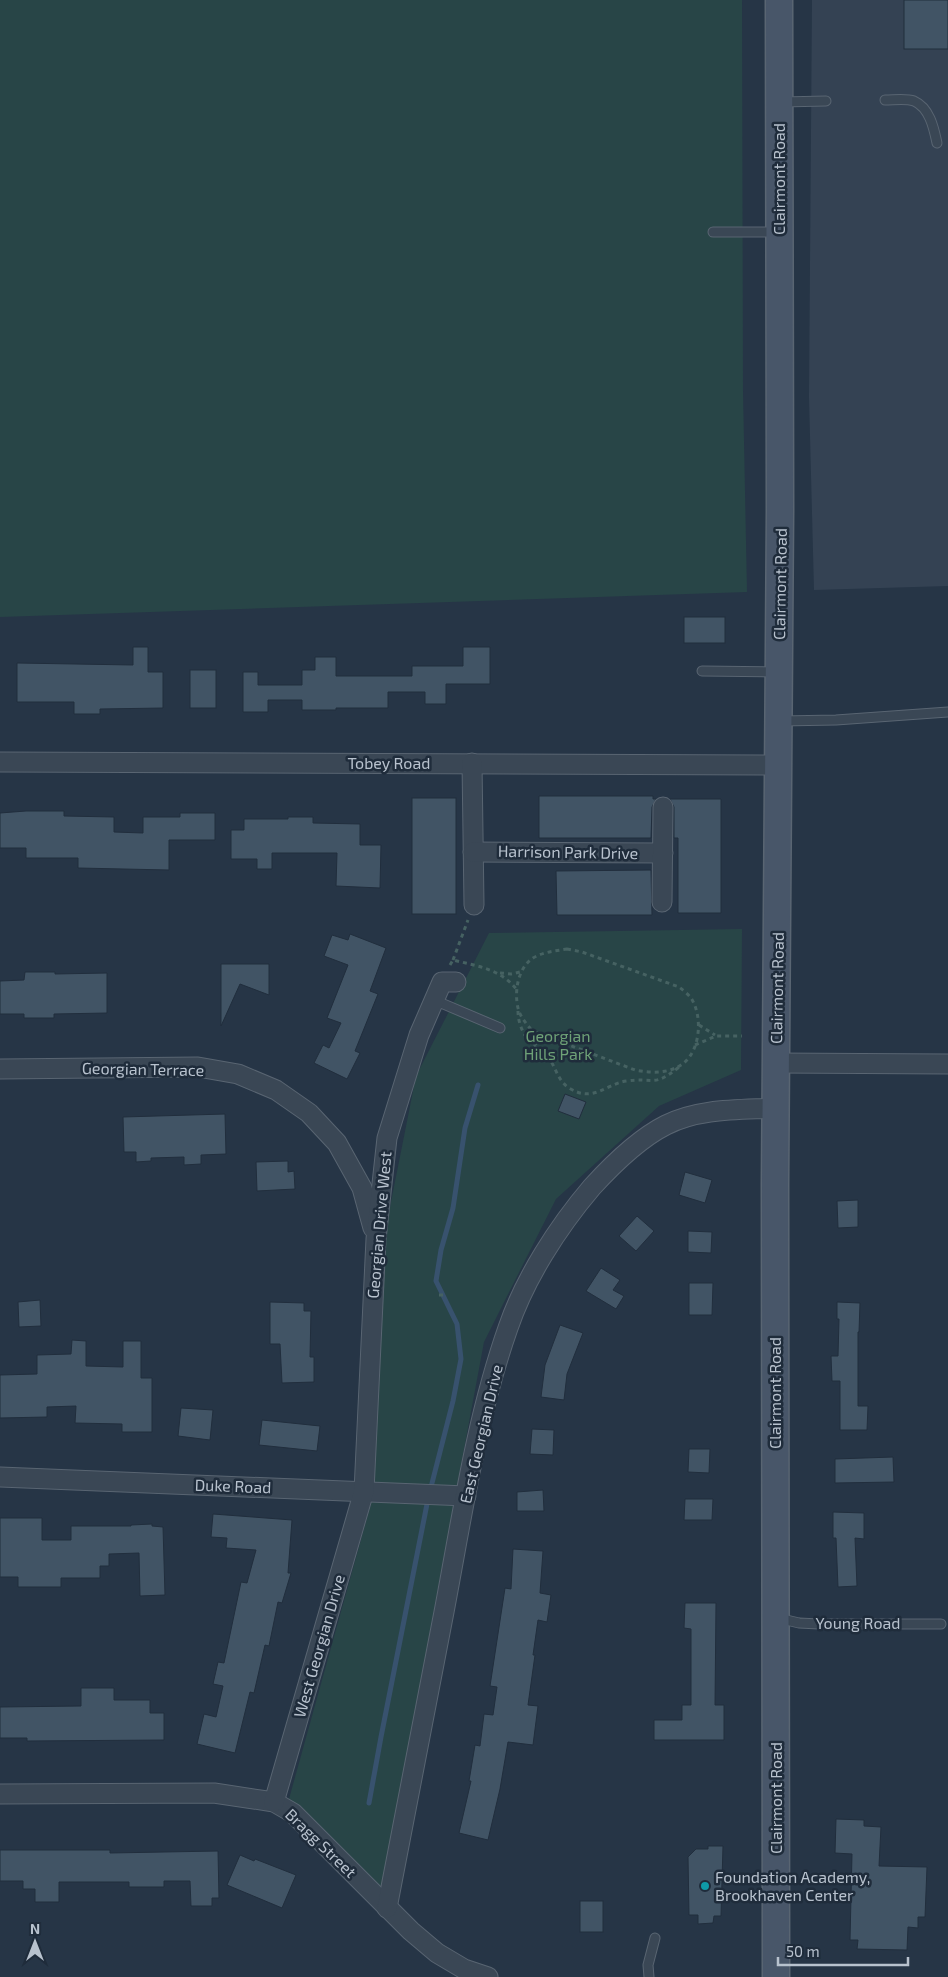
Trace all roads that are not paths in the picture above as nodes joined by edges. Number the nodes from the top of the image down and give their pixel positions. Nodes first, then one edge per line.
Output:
1 (779, 0) edge
2 (886, 100) dead end
3 (826, 101) dead end
4 (779, 102) junction
5 (936, 143) dead end
6 (713, 232) dead end
7 (780, 232) junction
8 (702, 671) dead end
9 (779, 672) junction
10 (948, 712) edge
11 (779, 721) junction
12 (0, 762) edge
13 (472, 764) junction
14 (778, 765) junction
15 (663, 806) dead end
16 (473, 852) junction
17 (662, 853) junction
18 (662, 902) dead end
19 (474, 905) road end
20 (449, 982) road end
21 (434, 1000) junction
22 (500, 1028) dead end
23 (776, 1063) junction
24 (948, 1064) edge
25 (0, 1069) edge
26 (776, 1108) junction
27 (376, 1239) junction
28 (0, 1477) edge
29 (364, 1491) junction
30 (466, 1496) junction
31 (775, 1618) junction
32 (941, 1624) dead end
33 (0, 1794) edge
34 (274, 1802) junction
35 (387, 1908) junction
36 (655, 1938) dead end
37 (488, 1977) edge
38 (649, 1977) edge
39 (776, 1977) edge

1 - 4 main road, Clairmont Road
2 - 5 lane
3 - 4 lane
4 - 7 main road, Clairmont Road
6 - 7 lane
7 - 9 main road, Clairmont Road
8 - 9 lane
9 - 11 main road, Clairmont Road
10 - 11 lane
11 - 14 main road, Clairmont Road
12 - 13 street, Tobey Road
13 - 14 street, Tobey Road
13 - 16 street
14 - 23 main road, Clairmont Road
15 - 17 street, Harrison Park Drive
16 - 17 street, Harrison Park Drive
16 - 19 street
17 - 18 street, Harrison Park Drive
20 - 21 street, Georgian Drive West
21 - 22 lane
21 - 27 street, Georgian Drive West
23 - 24 street
23 - 26 main road, Clairmont Road
25 - 27 street, Georgian Terrace
26 - 30 street, East Georgian Drive
26 - 31 main road, Clairmont Road
27 - 29 street, Georgian Drive West
28 - 29 street, Duke Road
29 - 30 street, Duke Road
29 - 34 street, West Georgian Drive
30 - 35 street, East Georgian Drive
31 - 32 lane, Young Road
31 - 39 main road, Clairmont Road
33 - 34 street, Bragg Street
34 - 35 street, Bragg Street
35 - 37 street, Bragg Street
36 - 38 lane

